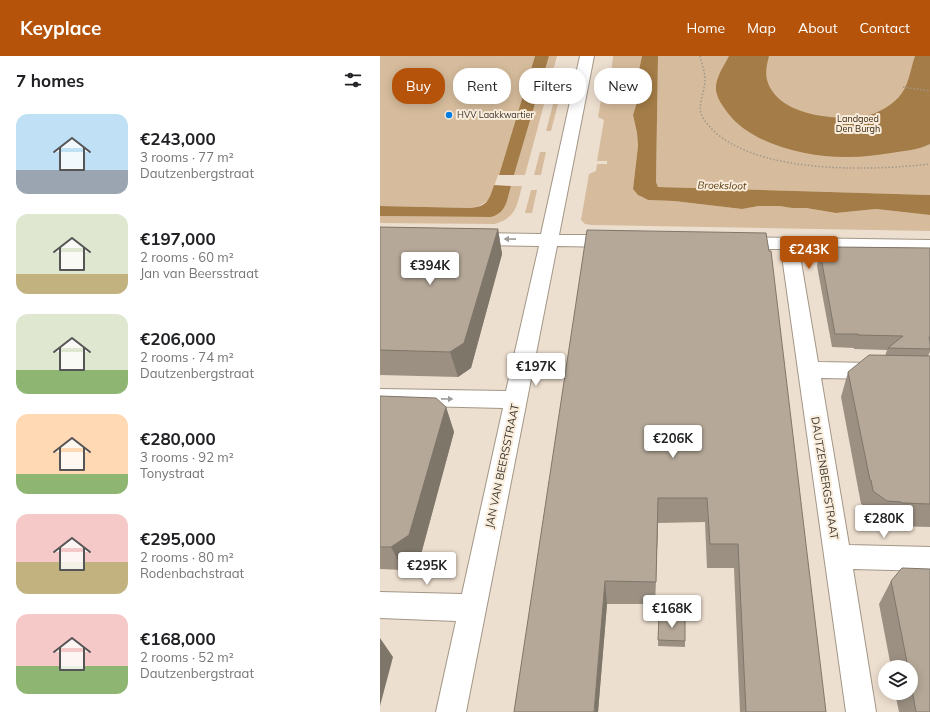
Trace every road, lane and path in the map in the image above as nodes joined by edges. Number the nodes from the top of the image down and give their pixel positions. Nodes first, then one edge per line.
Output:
1 (587, 56) edge
2 (700, 56) edge
3 (903, 87) dead end
4 (930, 91) edge
5 (930, 164) edge
6 (449, 238) edge
7 (549, 240) junction
8 (635, 241) edge
9 (719, 243) edge
10 (789, 244) junction
11 (930, 246) edge
12 (808, 370) junction
13 (930, 372) edge
14 (380, 397) edge
15 (516, 400) junction
16 (837, 557) junction
17 (930, 559) edge
18 (380, 605) edge
19 (473, 608) junction
20 (452, 712) edge
21 (860, 712) edge

1 - 7 street, JAN VAN BEERSSTRAAT
2 - 5 path
3 - 4 path
7 -> 6 street
7 - 8 street
7 - 15 street, JAN VAN BEERSSTRAAT
9 - 10 street
10 - 11 street
10 - 12 street, DAUTZENBERGSTRAAT
12 - 13 street
12 - 16 street, DAUTZENBERGSTRAAT
14 -> 15 street
15 - 19 street, JAN VAN BEERSSTRAAT
16 - 17 street
16 - 21 street, DAUTZENBERGSTRAAT
18 - 19 street
19 - 20 street, JAN VAN BEERSSTRAAT

